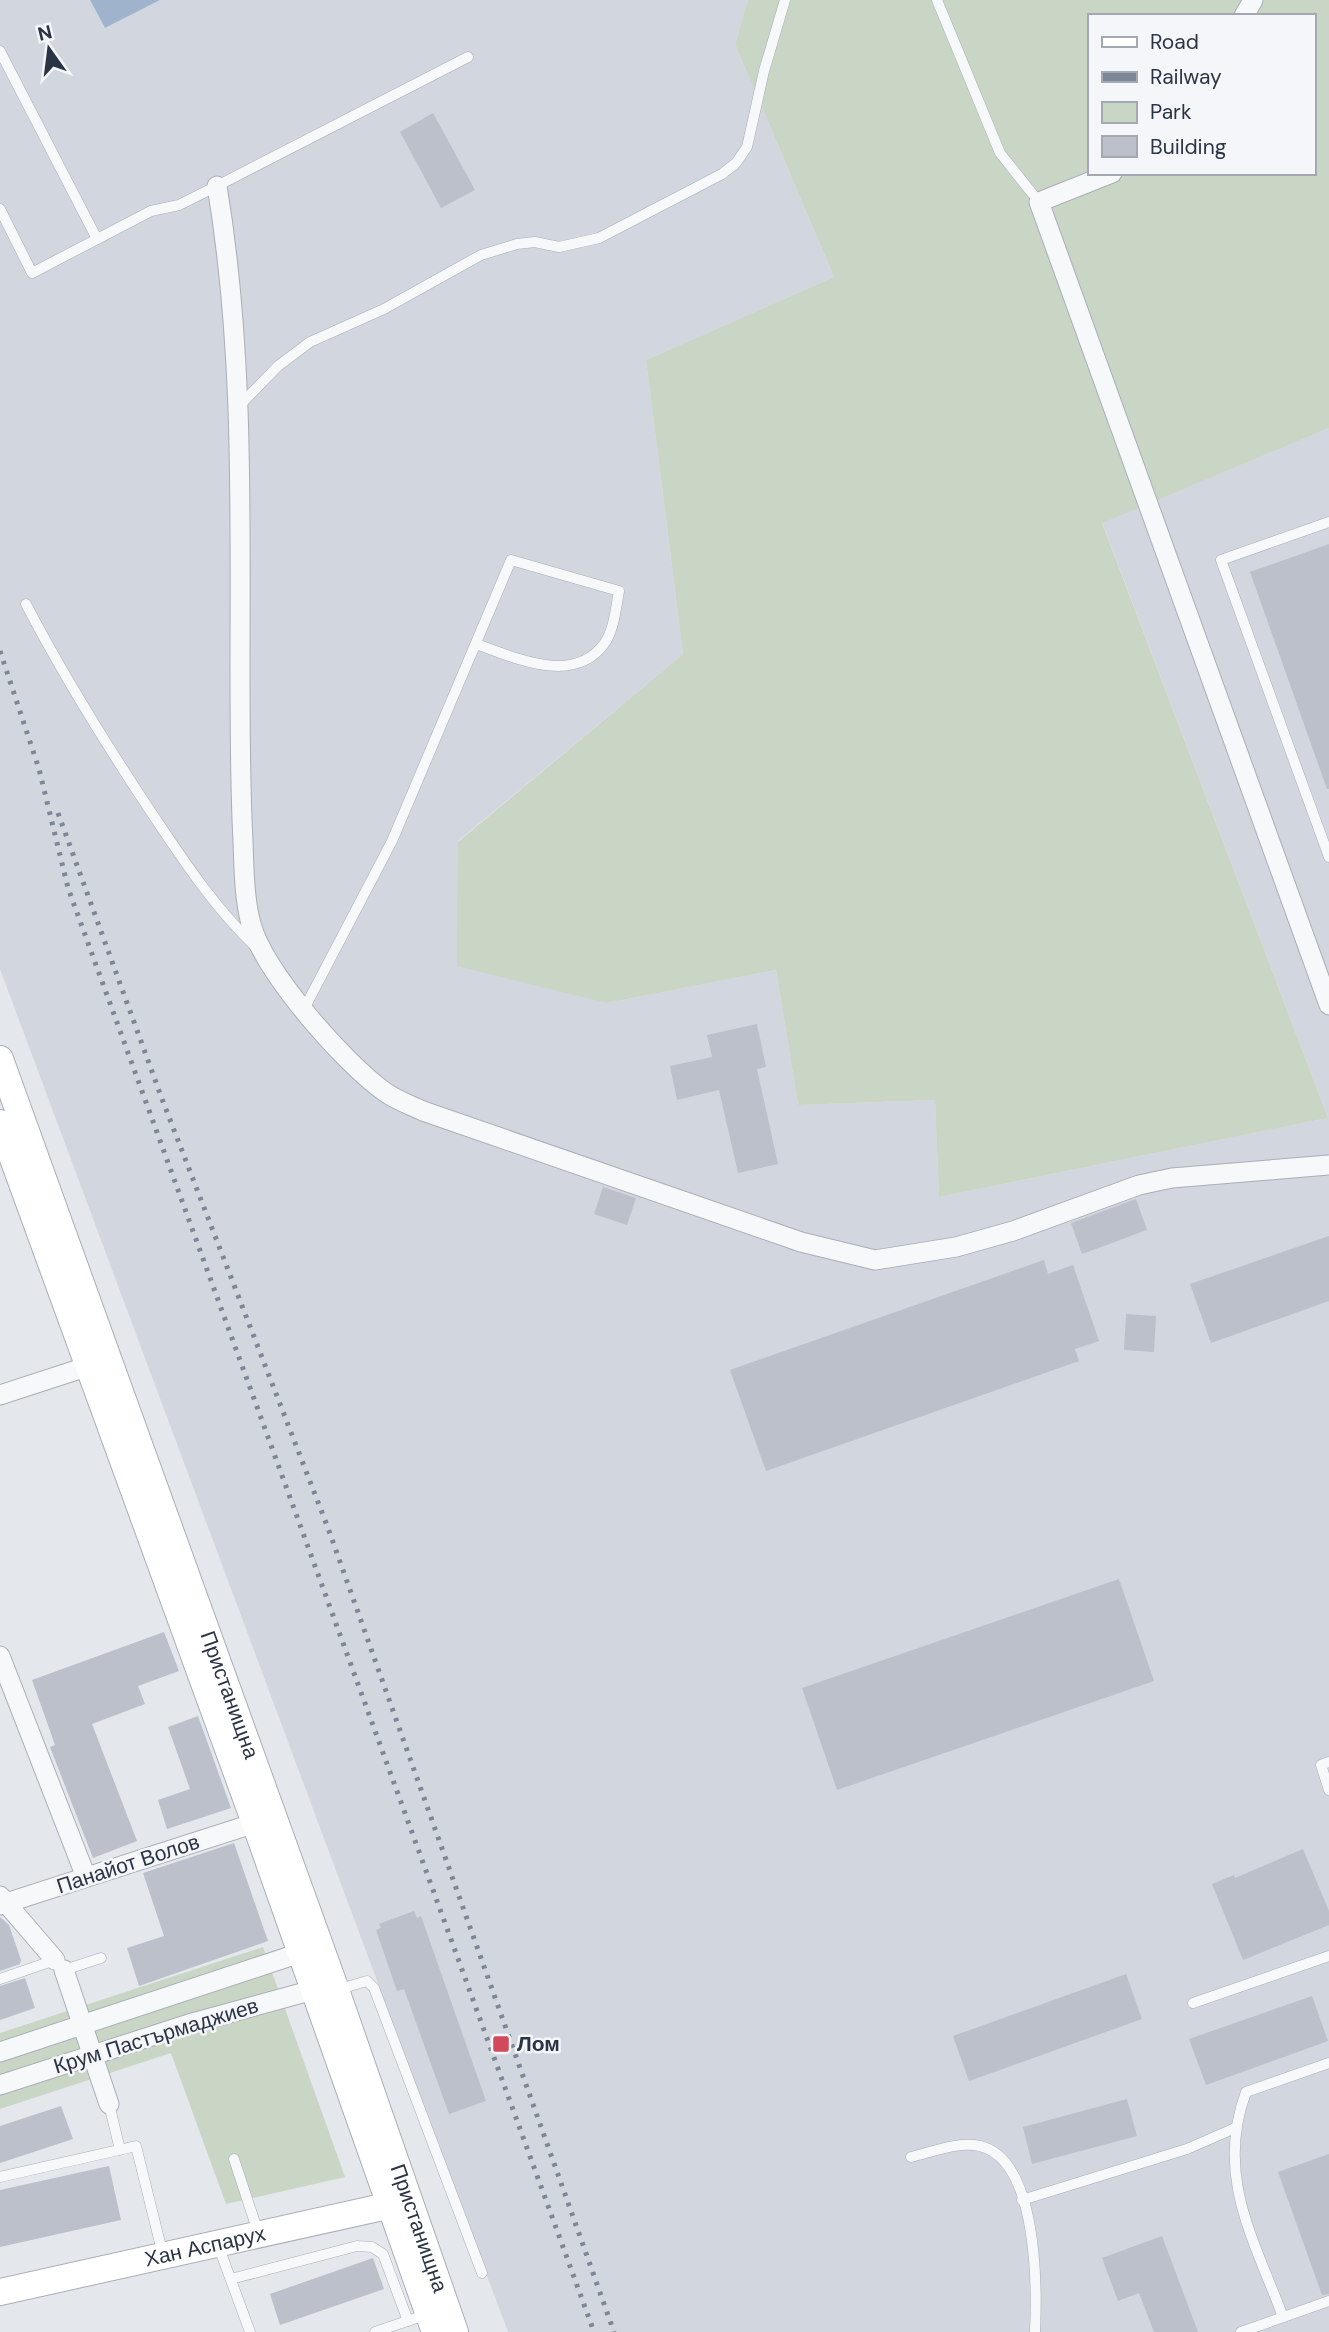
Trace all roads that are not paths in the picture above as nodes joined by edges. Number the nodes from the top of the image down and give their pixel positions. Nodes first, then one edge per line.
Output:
1 (785, 0) edge
2 (937, 0) edge
3 (0, 51) edge
4 (468, 57) dead end
5 (1107, 175) edge
6 (218, 186) junction
7 (1039, 202) junction
8 (0, 209) edge
9 (97, 239) junction
10 (239, 406) junction
11 (1329, 522) edge
12 (26, 604) dead end
13 (475, 644) junction
14 (1329, 857) edge
15 (263, 954) junction
16 (1329, 1005) edge
17 (304, 1009) junction
18 (0, 1059) edge
19 (0, 1124) edge
20 (1329, 1165) edge
21 (89, 1366) junction
22 (0, 1395) edge
23 (0, 1656) edge
24 (1329, 1762) edge
25 (1329, 1790) edge
26 (255, 1823) junction
27 (86, 1877) junction
28 (2, 1902) edge
29 (300, 1954) junction
30 (1329, 1955) edge
31 (101, 1958) dead end
32 (60, 1965) junction
33 (0, 1979) edge
34 (324, 1990) junction
35 (1193, 2003) dead end
36 (83, 2025) junction
37 (0, 2052) edge
38 (93, 2054) junction
39 (1329, 2063) edge
40 (0, 2085) edge
41 (109, 2104) joint
42 (1235, 2128) junction
43 (120, 2150) junction
44 (911, 2157) dead end
45 (234, 2159) dead end
46 (0, 2178) edge
47 (1022, 2200) junction
48 (401, 2203) junction
49 (259, 2235) junction
50 (218, 2244) junction
51 (163, 2256) junction
52 (482, 2273) dead end
53 (231, 2279) junction
54 (0, 2292) edge
55 (1329, 2301) edge
56 (1283, 2317) junction
57 (424, 2322) edge
58 (250, 2332) edge
59 (375, 2332) edge
60 (455, 2332) edge
61 (1035, 2332) edge
62 (1241, 2332) edge

1 - 10 lane
2 - 7 lane
3 - 9 lane
4 - 6 lane
5 - 7 street
6 - 9 lane
6 - 10 street
7 - 16 street
8 - 9 lane
10 - 15 street
11 - 14 lane
12 - 15 lane
13 - 13 lane
13 - 17 lane
15 - 17 street
17 - 20 street
18 - 34 main road, Пристанищна
19 - 21 main road, Пристанищна
21 - 22 street
21 - 26 main road, Пристанищна
23 - 27 street
24 - 25 lane
26 - 27 street, Панайот Волов
26 - 29 main road, Пристанищна
27 - 28 street, Панайот Волов
28 - 32 street
29 - 34 main road, Пристанищна
29 - 36 street, Крум Пастърмаджиев
30 - 35 lane
31 - 32 lane
32 - 33 lane
32 - 36 street
34 - 38 street, Крум Пастърмаджиев
34 - 48 main road, Пристанищна
34 - 52 lane
36 - 37 street, Крум Пастърмаджиев
36 - 38 street
38 - 40 street, Крум Пастърмаджиев
38 - 41 street
39 - 42 lane
41 - 43 lane
42 - 47 lane
42 - 56 lane
43 - 46 lane
43 - 51 lane
44 - 47 lane
45 - 49 lane
47 - 61 lane
48 - 49 main road, Хан Аспарух
48 - 57 main road, Пристанищна
48 - 60 main road, Пристанищна
49 - 50 main road, Хан Аспарух
50 - 51 main road, Хан Аспарух
50 - 53 lane
51 - 54 main road, Хан Аспарух
53 - 57 lane
53 - 58 lane
55 - 56 lane
56 - 62 lane
57 - 59 lane

